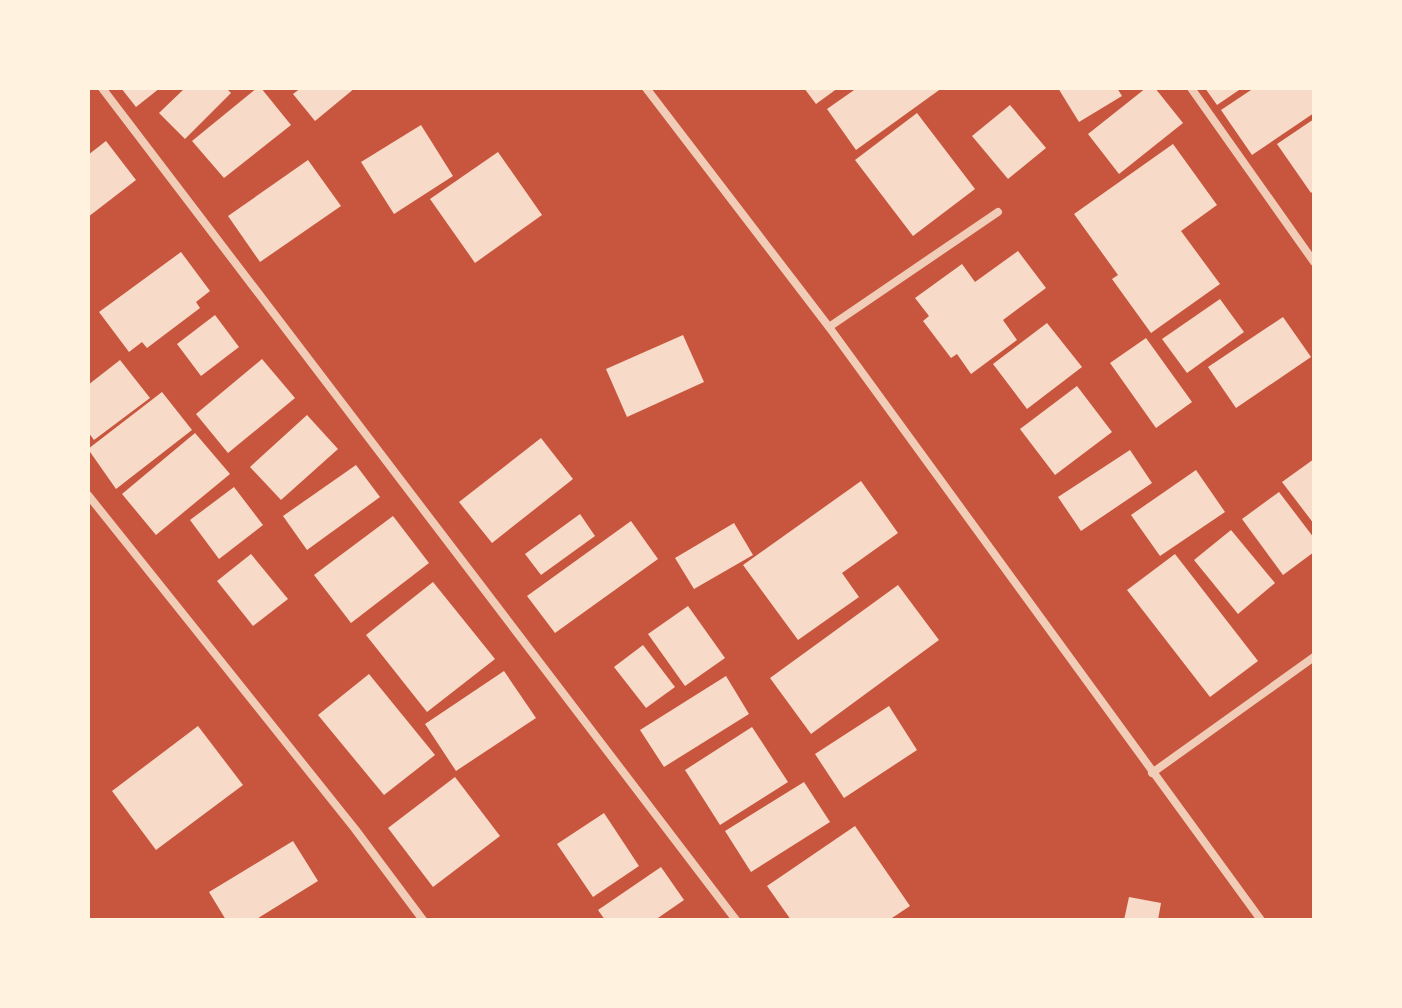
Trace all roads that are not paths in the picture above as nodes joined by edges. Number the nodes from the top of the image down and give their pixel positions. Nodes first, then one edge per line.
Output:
1 (102, 88) edge
2 (646, 88) edge
3 (1191, 88) edge
4 (998, 212) dead end
5 (1314, 262) edge
6 (829, 327) junction
7 (88, 495) edge
8 (1314, 657) edge
9 (1152, 773) junction
10 (423, 920) edge
11 (736, 920) edge
12 (1261, 920) edge

1 - 11 street
2 - 6 street
3 - 5 street
4 - 6 street
6 - 9 street
7 - 10 street
8 - 9 street
9 - 12 street

